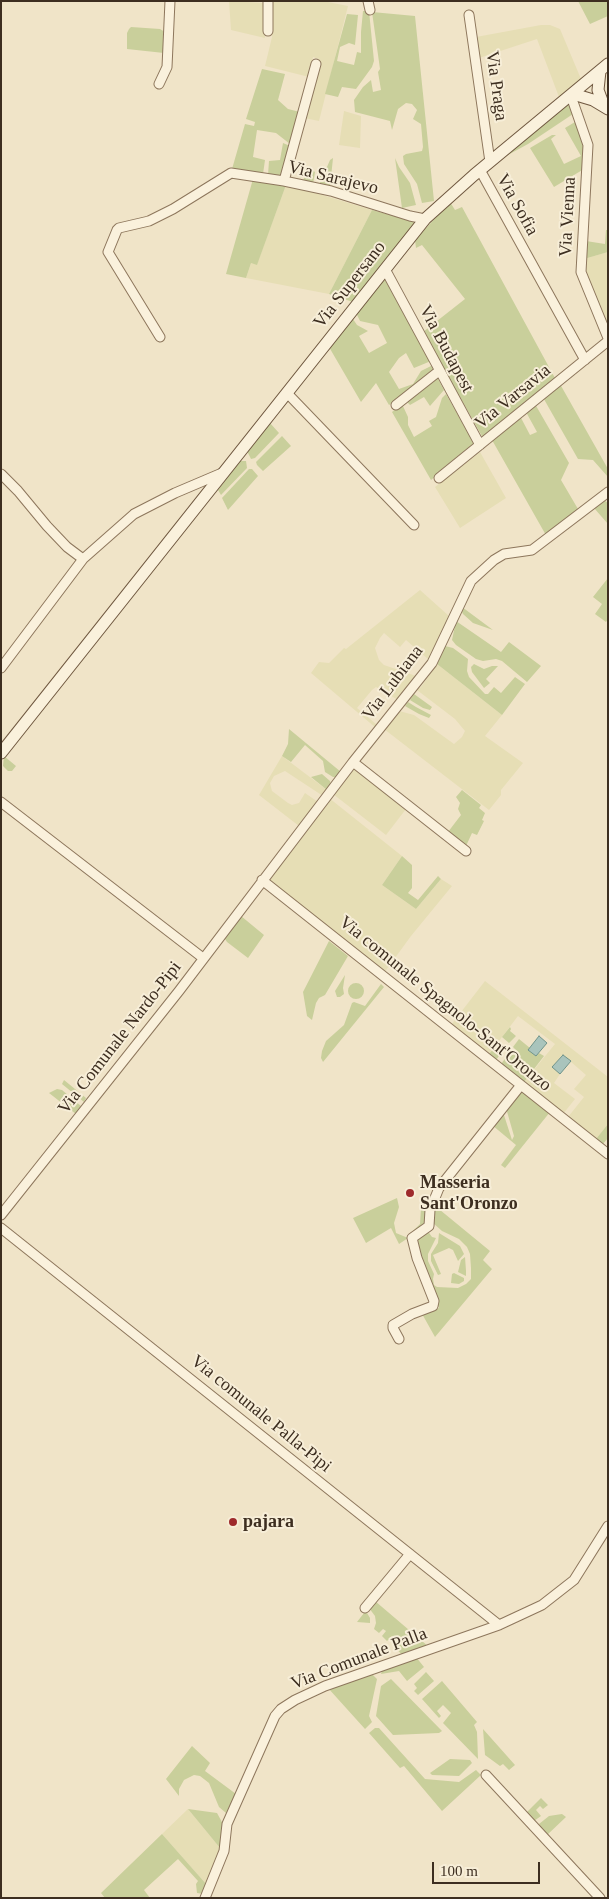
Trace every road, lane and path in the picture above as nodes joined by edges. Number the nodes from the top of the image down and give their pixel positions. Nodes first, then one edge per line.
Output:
1 (170, 1) edge
2 (268, 1) edge
3 (469, 15) dead end
4 (268, 31) dead end
5 (316, 64) dead end
6 (604, 68) edge
7 (159, 84) dead end
8 (572, 95) junction
9 (606, 108) edge
10 (490, 162) junction
11 (480, 170) junction
12 (284, 181) junction
13 (425, 219) junction
14 (385, 269) junction
15 (160, 337) dead end
16 (608, 340) edge
17 (585, 360) junction
18 (439, 371) junction
19 (287, 393) junction
20 (396, 405) dead end
21 (480, 445) junction
22 (222, 473) junction
23 (1, 474) edge
24 (439, 478) dead end
25 (608, 492) edge
26 (414, 525) dead end
27 (83, 559) junction
28 (1, 668) edge
29 (1, 753) edge
30 (353, 762) junction
31 (1, 802) edge
32 (466, 851) dead end
33 (262, 880) junction
34 (203, 958) junction
35 (521, 1086) junction
36 (608, 1154) edge
37 (1, 1215) edge
38 (1, 1228) edge
39 (399, 1339) dead end
40 (608, 1526) edge
41 (410, 1554) junction
42 (365, 1608) dead end
43 (499, 1625) junction
44 (486, 1775) dead end
45 (205, 1898) edge
46 (600, 1898) edge

1 - 7 street
2 - 4 street
3 - 10 street, Via Praga
5 - 12 street
6 - 8 street, Via Supersano
6 - 9 street
8 - 9 street
8 - 10 street, Via Supersano
8 - 16 street, Via Vienna
10 - 11 street, Via Supersano
11 - 13 street, Via Supersano
11 - 17 street, Via Sofia
12 - 13 street, Via Sarajevo
12 - 15 street, Via Sarajevo
13 - 14 street, Via Supersano
14 - 18 street, Via Budapest
14 - 19 street, Via Supersano
16 - 17 street, Via Varsavia
17 - 21 street, Via Varsavia
18 - 20 street
18 - 21 street, Via Budapest
19 - 22 street, Via Supersano
19 - 26 street
21 - 24 street, Via Varsavia
22 - 27 street
22 - 29 street, Via Supersano
23 - 27 street
25 - 30 street, Via Lubiana
27 - 28 street
30 - 32 street
30 - 33 street, Via Lubiana
31 - 34 street
33 - 34 street, Via Comunale Nardo-Pipi
33 - 35 street, Via comunale Spagnolo-Sant'Oronzo
34 - 37 street, Via Comunale Nardo-Pipi
35 - 36 street, Via comunale Spagnolo-Sant'Oronzo
35 - 39 street
38 - 41 street, Via comunale Palla-Pipi
40 - 43 street, Via Comunale Palla
41 - 42 street
41 - 43 street, Via comunale Palla-Pipi
43 - 45 street, Via Comunale Palla
44 - 46 street

